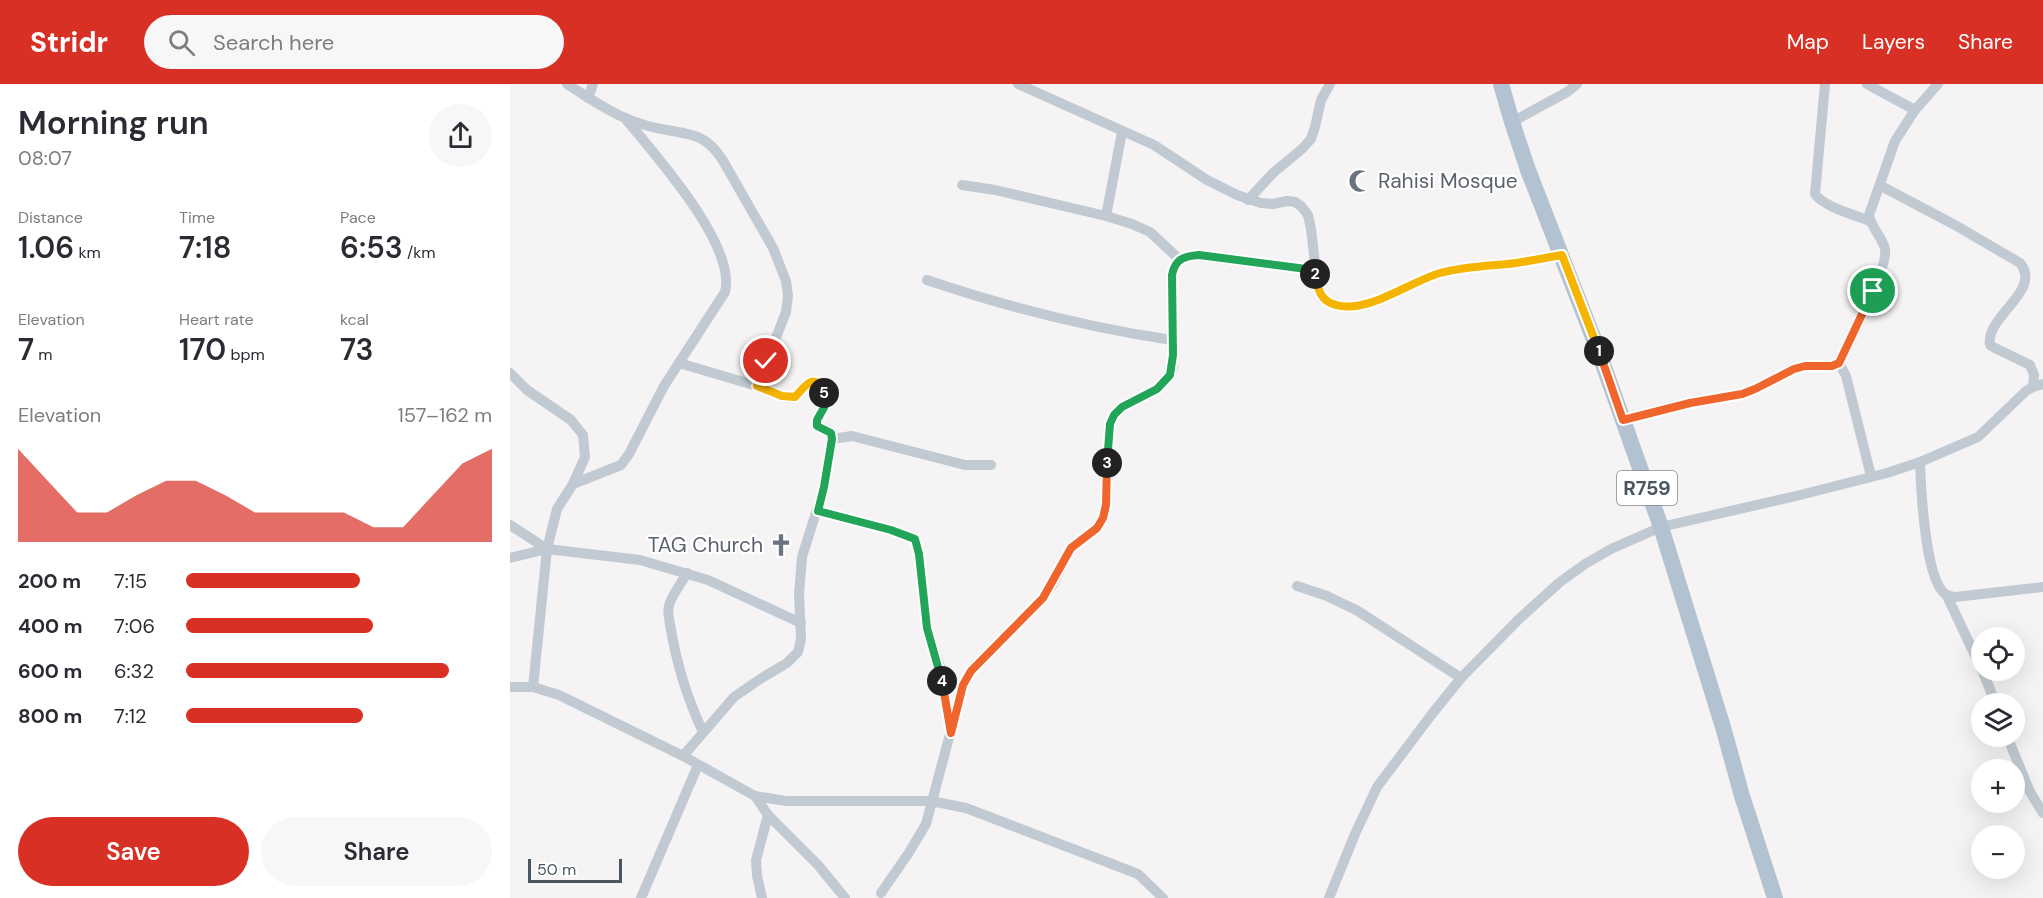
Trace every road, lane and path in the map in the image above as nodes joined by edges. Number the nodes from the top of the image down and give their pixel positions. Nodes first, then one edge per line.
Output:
1 (567, 84) edge
2 (593, 84) edge
3 (1018, 84) edge
4 (1330, 84) edge
5 (1501, 84) edge
6 (1577, 84) edge
7 (1825, 84) edge
8 (1867, 84) edge
9 (1938, 84) edge
10 (588, 98) junction
11 (1915, 110) junction
12 (625, 118) junction
13 (1512, 122) junction
14 (1122, 132) junction
15 (962, 185) dead end
16 (1881, 186) junction
17 (1248, 200) junction
18 (1106, 216) junction
19 (1870, 221) junction
20 (1562, 255) junction
21 (1179, 259) junction
22 (1314, 270) junction
23 (927, 280) dead end
24 (1172, 340) junction
25 (679, 363) junction
26 (1839, 363) junction
27 (510, 373) edge
28 (2038, 385) edge
29 (757, 386) junction
30 (1623, 420) junction
31 (832, 439) junction
32 (1920, 462) junction
33 (991, 465) dead end
34 (1871, 476) junction
35 (573, 484) junction
36 (818, 511) junction
37 (510, 525) edge
38 (1661, 527) junction
39 (547, 549) junction
40 (510, 558) edge
41 (687, 573) junction
42 (1297, 586) dead end
43 (2043, 588) edge
44 (1947, 596) junction
45 (801, 623) junction
46 (1971, 647) edge
47 (1461, 678) junction
48 (510, 687) edge
49 (533, 687) junction
50 (703, 732) junction
51 (951, 733) junction
52 (2012, 747) edge
53 (683, 756) junction
54 (698, 765) junction
55 (755, 796) junction
56 (931, 801) junction
57 (2043, 813) edge
58 (768, 815) junction
59 (881, 892) dead end
60 (641, 898) edge
61 (762, 898) edge
62 (845, 898) edge
63 (1163, 898) edge
64 (1329, 898) edge
65 (1775, 898) edge

1 - 10 street
2 - 10 street
3 - 14 street
4 - 17 street
5 - 13 main road, R759
6 - 13 street
7 - 19 street
8 - 11 street
9 - 11 street
10 - 12 street
11 - 16 street
12 - 25 street
12 - 29 street
13 - 20 main road, R759
14 - 17 street
14 - 18 street
15 - 18 street
16 - 19 street
16 - 28 street
17 - 22 street
18 - 21 street
19 - 26 street
20 - 22 street
20 - 30 main road, R759
21 - 22 street
21 - 24 street
23 - 24 street
24 - 51 street
25 - 29 street
25 - 35 street
26 - 30 street
26 - 34 street
27 - 35 street
28 - 32 street
29 - 31 street
30 - 38 main road, R759
31 - 33 street
31 - 36 street
32 - 34 street
32 - 44 street
34 - 38 street
35 - 39 street
36 - 45 street
36 - 51 street
37 - 39 street
38 - 47 street
38 - 65 main road, R759
39 - 40 street
39 - 41 street
39 - 49 street
41 - 45 street
41 - 50 street
42 - 47 street
43 - 44 street
44 - 46 street
45 - 50 street
47 - 64 street
48 - 49 street
49 - 53 street
50 - 53 street
51 - 56 street
52 - 57 street
53 - 54 street
54 - 55 street
54 - 60 street
55 - 56 street
55 - 58 street
56 - 59 street
56 - 63 street
58 - 61 street
58 - 62 street

